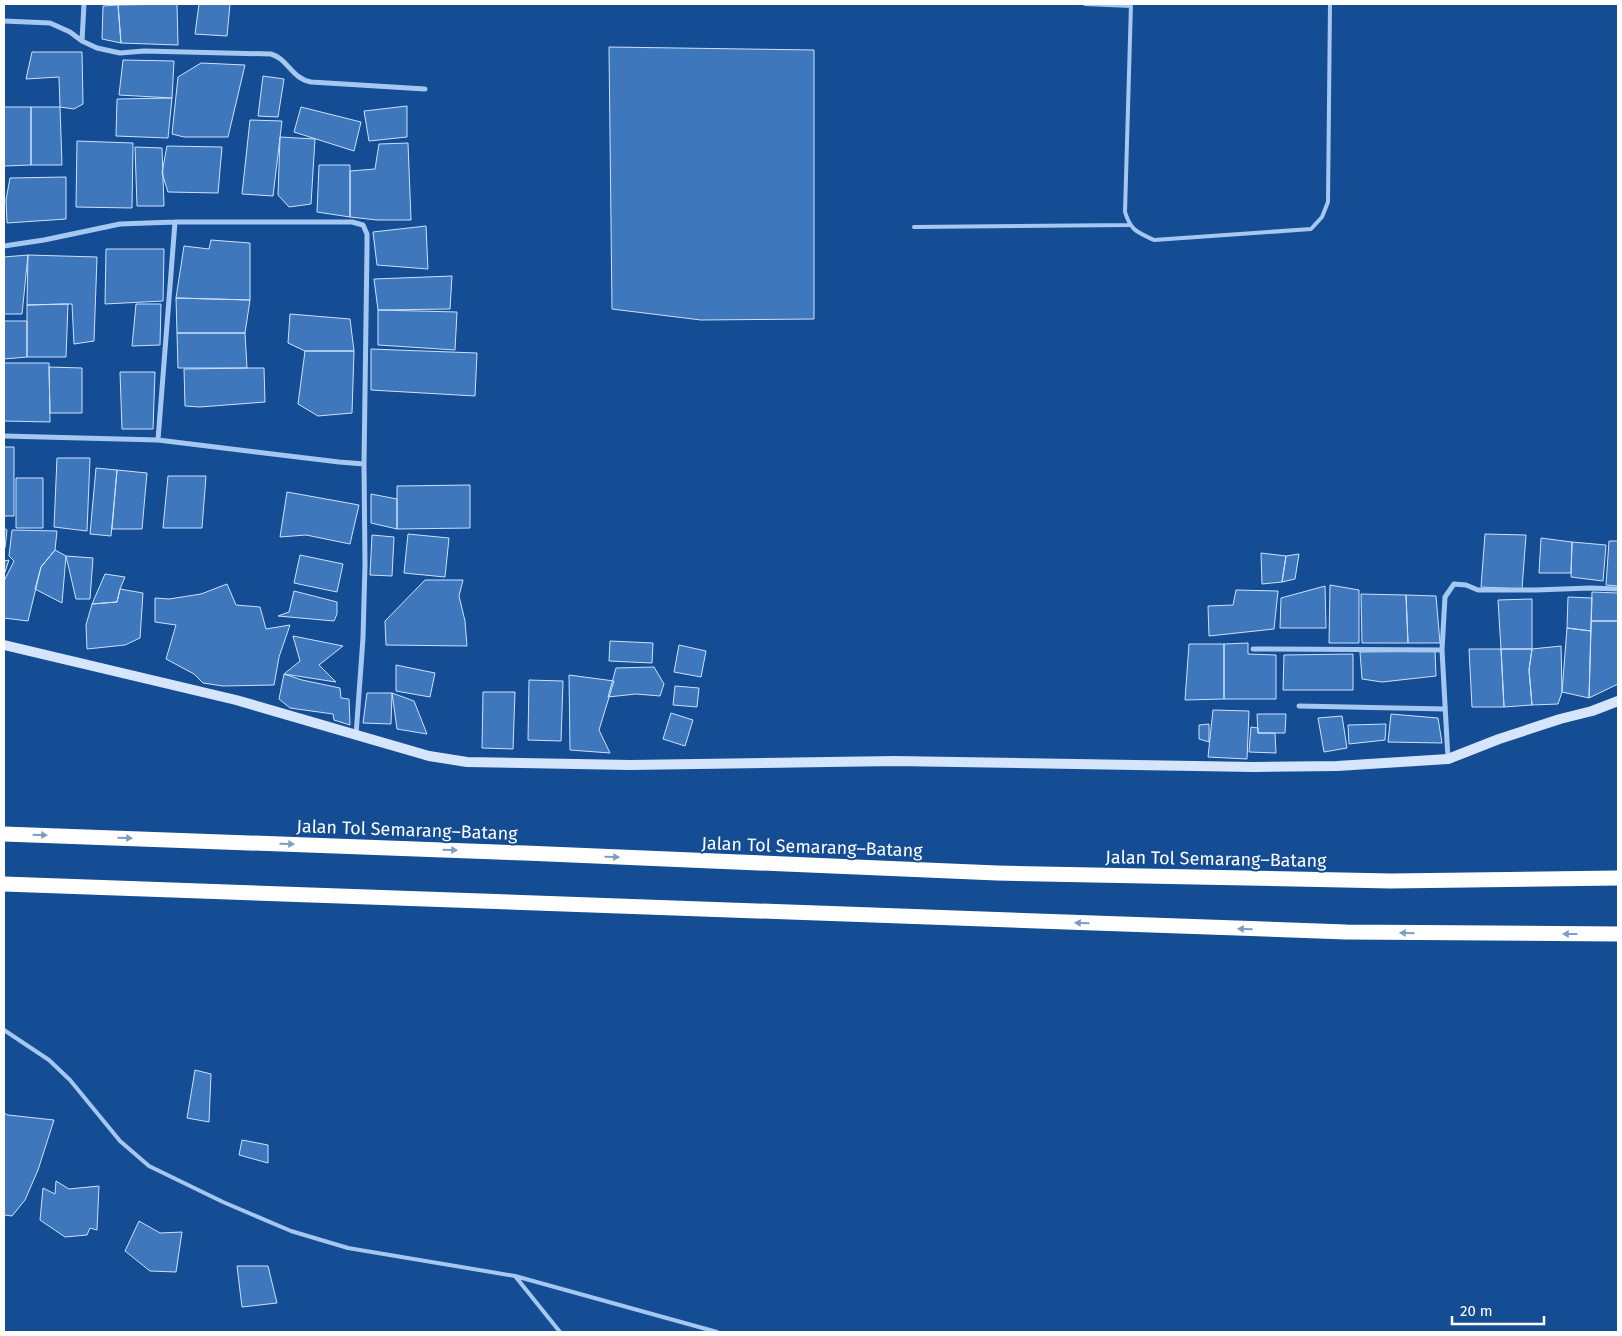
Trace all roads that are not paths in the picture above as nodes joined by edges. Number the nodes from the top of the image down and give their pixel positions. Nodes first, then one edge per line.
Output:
1 (84, 4) edge
2 (1085, 4) edge
3 (1330, 4) edge
4 (1131, 5) edge
5 (4, 22) edge
6 (82, 41) junction
7 (425, 89) dead end
8 (175, 222) junction
9 (1129, 226) junction
10 (914, 228) dead end
11 (4, 246) edge
12 (4, 436) edge
13 (158, 440) junction
14 (364, 464) junction
15 (1618, 589) edge
16 (4, 645) edge
17 (1253, 649) dead end
18 (1442, 650) junction
19 (1618, 701) edge
20 (1298, 706) dead end
21 (1445, 709) junction
22 (356, 735) junction
23 (1448, 758) junction
24 (4, 834) edge
25 (1618, 878) edge
26 (4, 884) edge
27 (1618, 934) edge
28 (4, 1030) edge
29 (515, 1276) junction
30 (560, 1332) edge
31 (718, 1332) edge

1 - 6 street
2 - 4 lane
3 - 9 lane
4 - 9 lane
5 - 6 street
6 - 7 street
8 - 11 street
8 - 13 street
8 - 14 street
9 - 10 lane
12 - 13 street
13 - 14 street
14 - 22 street
15 - 18 street
16 - 22 street
17 - 18 street
18 - 21 street
19 - 23 street
20 - 21 street
21 - 23 street
22 - 23 street
24 -> 25 highway, Jalan Tol Semarang–Batang
27 -> 26 highway
28 - 29 lane
29 - 30 lane
29 - 31 lane

